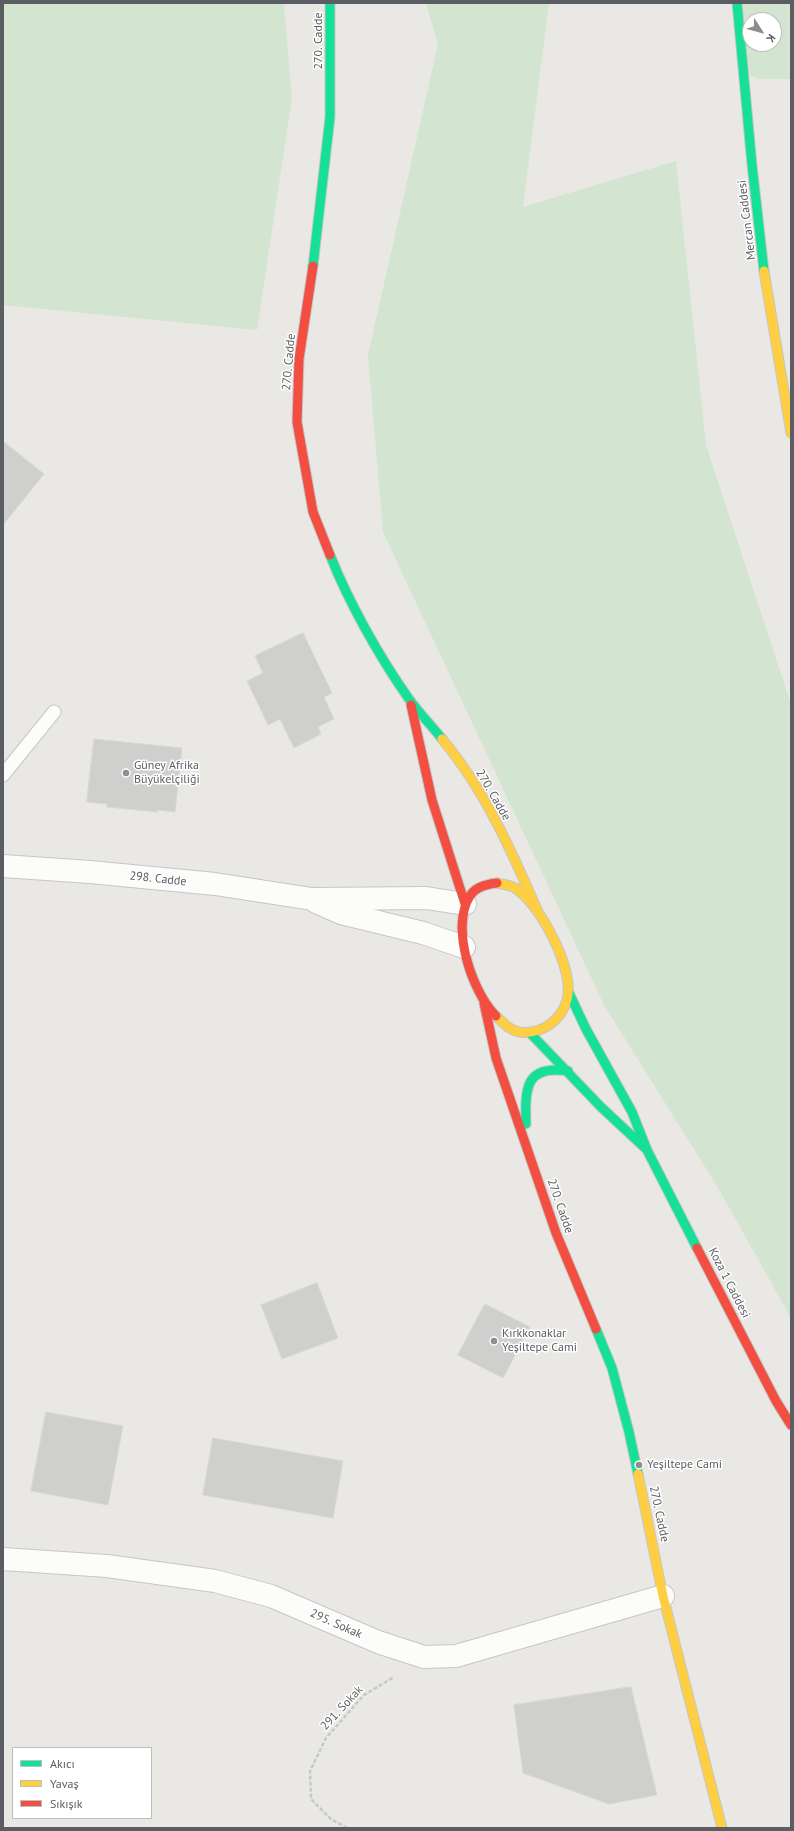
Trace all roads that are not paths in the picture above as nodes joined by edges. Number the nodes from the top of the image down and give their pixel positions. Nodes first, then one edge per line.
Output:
1 (330, 3) edge
2 (737, 3) edge
3 (791, 433) edge
4 (410, 700) junction
5 (54, 712) dead end
6 (3, 775) edge
7 (3, 866) edge
8 (312, 899) junction
9 (465, 904) junction
10 (538, 912) junction
11 (464, 947) junction
12 (569, 993) junction
13 (484, 1003) junction
14 (531, 1034) junction
15 (568, 1071) junction
16 (527, 1145) junction
17 (648, 1150) junction
18 (791, 1425) edge
19 (3, 1559) edge
20 (663, 1596) junction
21 (722, 1828) edge

1 - 4 main road, 270. Cadde
2 - 3 main road, Mercan Caddesi
4 - 9 main road, 270. Cadde
4 - 10 main road, 270. Cadde
5 - 6 lane
7 - 8 street, 298. Cadde
8 - 9 street
8 - 11 street
9 - 10 main road, 270. Cadde
9 - 11 main road, 270. Cadde
10 - 12 main road, 270. Cadde
11 - 13 main road, 270. Cadde
12 - 14 main road
12 - 17 main road, Koza 1 Caddesi
13 - 14 main road, 270. Cadde
13 - 16 main road, 270. Cadde
14 - 15 main road
15 - 16 main road, 270. Cadde
15 - 17 main road
16 - 20 main road, 270. Cadde
17 - 18 main road, Koza 1 Caddesi
19 - 20 street, 295. Sokak
20 - 21 main road, 270. Cadde

